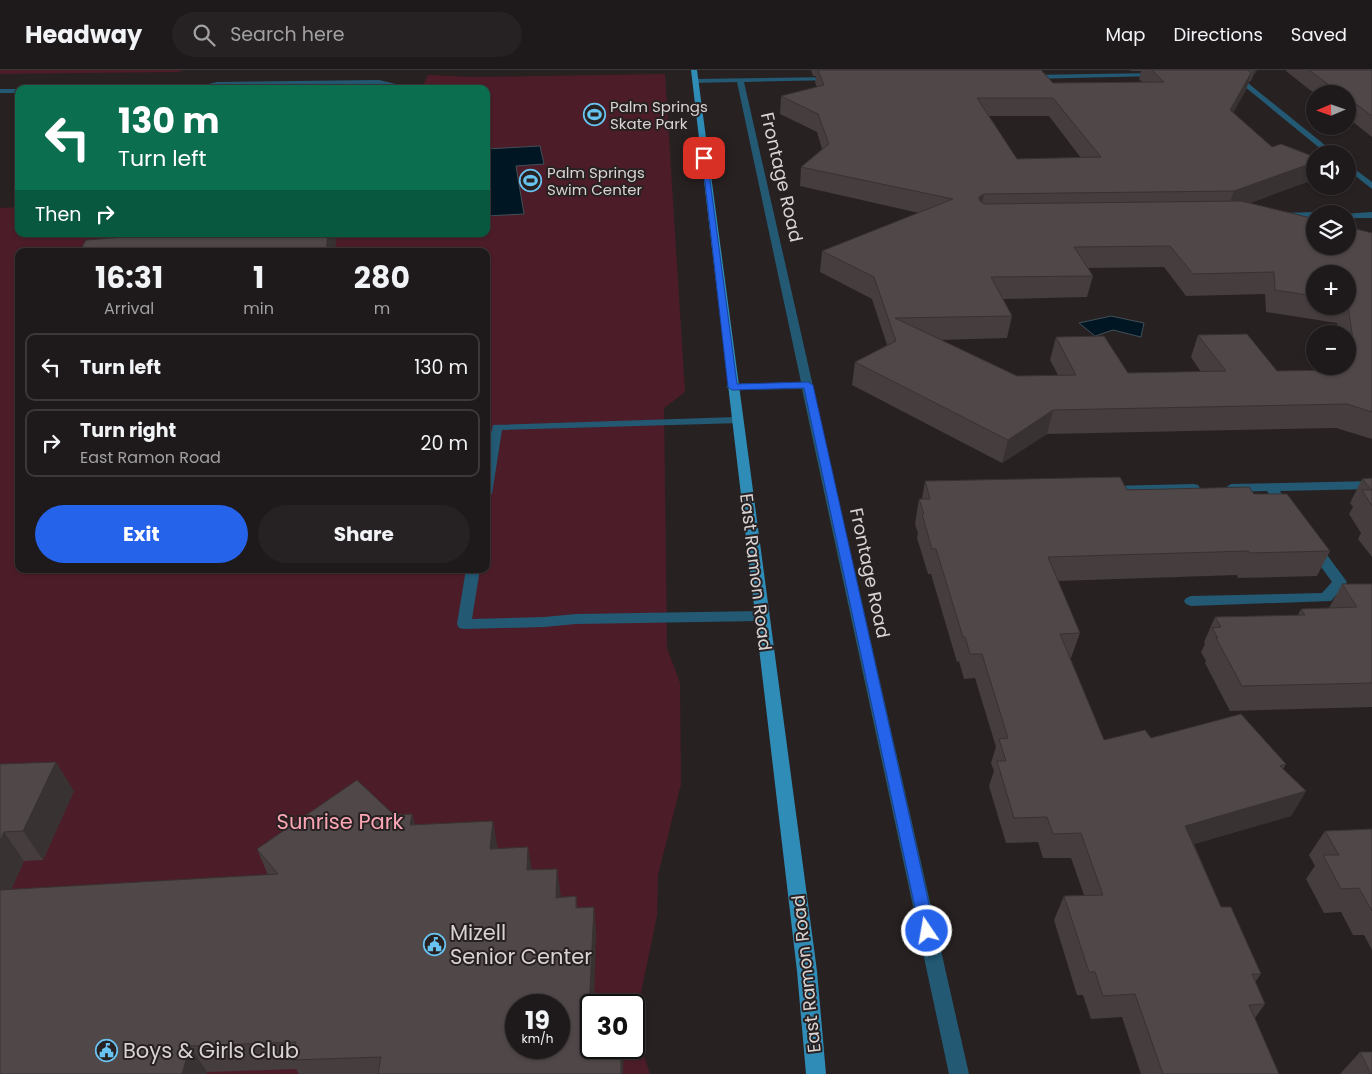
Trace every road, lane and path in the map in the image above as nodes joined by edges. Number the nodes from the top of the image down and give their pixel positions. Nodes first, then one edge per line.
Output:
1 (694, 70) edge
2 (1077, 73) edge
3 (1221, 74) edge
4 (1164, 75) edge
5 (1019, 77) edge
6 (840, 79) edge
7 (695, 81) junction
8 (740, 81) junction
9 (213, 85) edge
10 (394, 85) edge
11 (0, 91) edge
12 (15, 91) edge
13 (1321, 145) edge
14 (1356, 173) edge
15 (1372, 186) edge
16 (1372, 214) edge
17 (1306, 215) edge
18 (1356, 215) edge
19 (1276, 216) edge
20 (808, 385) junction
21 (732, 387) junction
22 (737, 421) junction
23 (490, 470) edge
24 (1372, 485) edge
25 (1271, 487) junction
26 (1092, 490) edge
27 (1294, 519) edge
28 (1305, 535) edge
29 (472, 573) edge
30 (1191, 601) dead end
31 (762, 616) junction
32 (816, 1074) edge
33 (958, 1074) edge

1 - 7 main road, East Ramon Road
2 - 4 street
2 - 5 street
3 - 13 street
6 - 8 street
7 - 8 street
7 - 21 main road, East Ramon Road
8 - 20 street, Frontage Road
9 - 10 street
11 - 12 street
14 - 15 street
16 - 18 street
17 - 19 street
20 - 21 street
20 - 33 street, Frontage Road
21 - 22 main road, East Ramon Road
22 - 23 street
22 - 31 main road, East Ramon Road
24 - 25 street
25 - 26 street
25 - 27 street
28 - 30 street
29 - 31 street
31 - 32 main road, East Ramon Road

